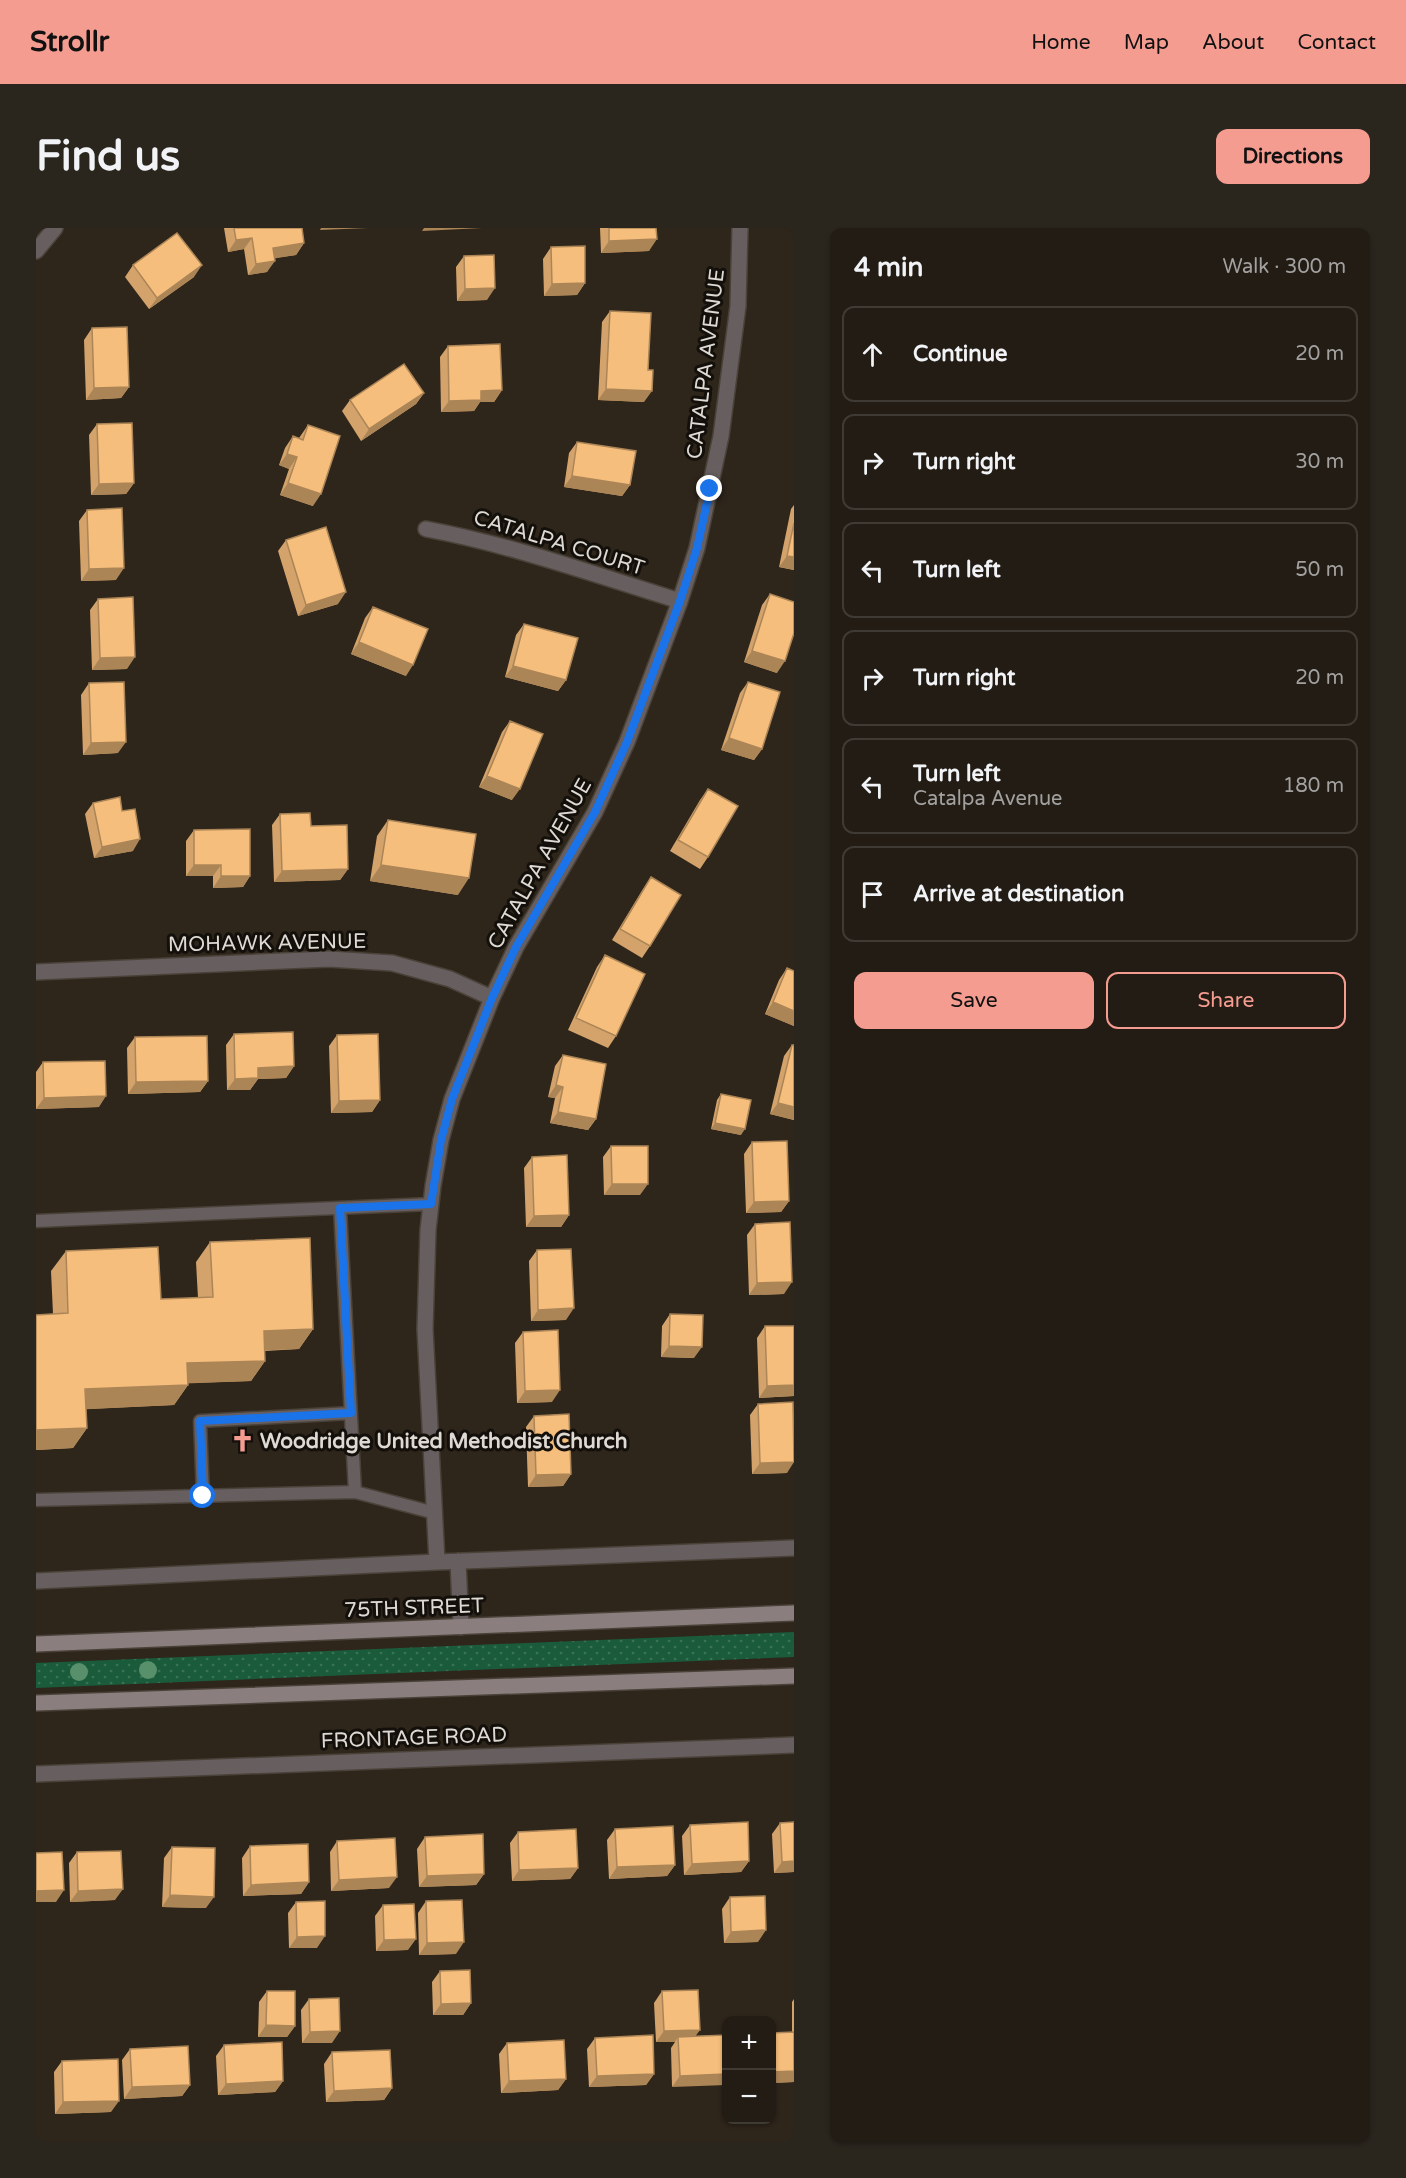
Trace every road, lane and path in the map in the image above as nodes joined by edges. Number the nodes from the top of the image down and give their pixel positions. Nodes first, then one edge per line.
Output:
1 (55, 228) edge
2 (740, 228) edge
3 (36, 251) edge
4 (426, 529) dead end
5 (680, 601) junction
6 (36, 972) edge
7 (492, 998) junction
8 (431, 1204) junction
9 (340, 1208) junction
10 (36, 1221) edge
11 (351, 1413) junction
12 (356, 1492) junction
13 (203, 1496) junction
14 (36, 1500) edge
15 (435, 1512) junction
16 (794, 1548) edge
17 (458, 1561) junction
18 (437, 1562) junction
19 (36, 1581) edge
20 (794, 1613) edge
21 (461, 1627) junction
22 (36, 1644) edge
23 (794, 1676) edge
24 (36, 1703) edge
25 (794, 1745) edge
26 (36, 1774) edge

1 - 3 street
2 - 5 street, CATALPA AVENUE
4 - 5 street, CATALPA COURT
5 - 7 street, CATALPA AVENUE
6 - 7 street, MOHAWK AVENUE
7 - 8 street, CATALPA AVENUE
8 - 9 lane
8 - 15 street, CATALPA AVENUE
9 - 10 lane
9 - 11 lane
11 - 12 lane
11 - 13 lane
12 - 13 lane
12 - 15 lane
13 - 14 lane
15 - 18 street, CATALPA AVENUE
16 - 17 street
17 - 18 street
17 - 21 street
18 - 19 street
20 - 21 main road, 75TH STREET
21 - 22 main road, 75TH STREET
23 - 24 main road
25 - 26 street, FRONTAGE ROAD

